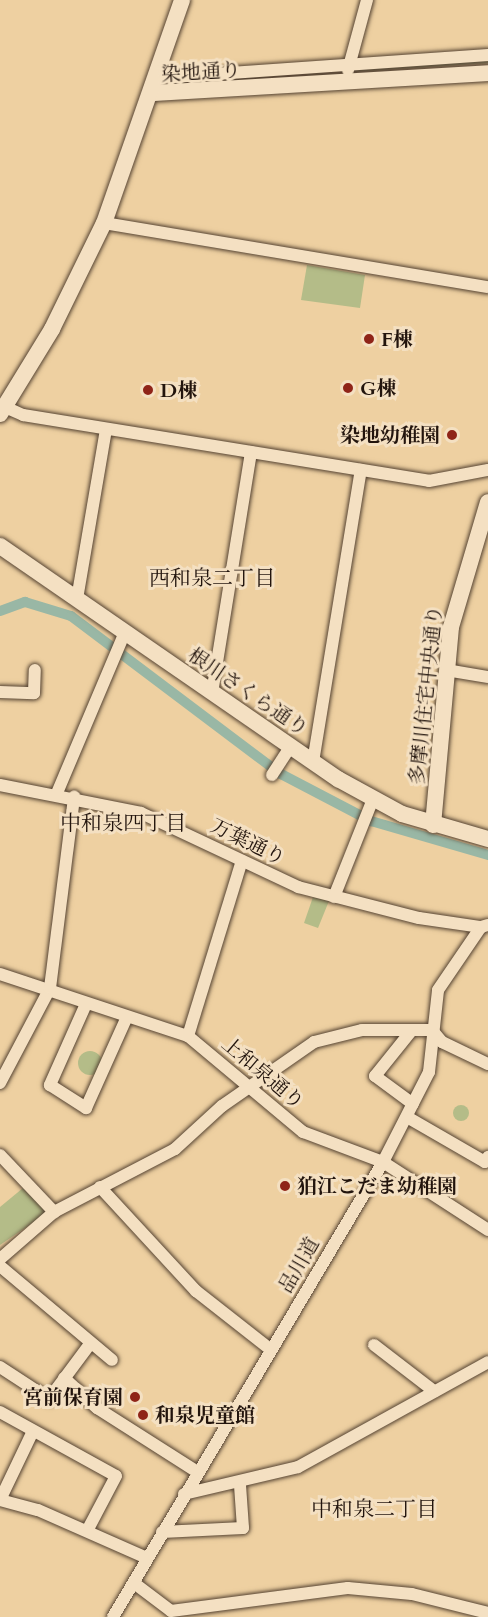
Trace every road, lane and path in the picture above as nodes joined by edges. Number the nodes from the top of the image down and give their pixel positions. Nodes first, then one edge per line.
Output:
1 (182, 0) edge
2 (367, 0) edge
3 (488, 56) edge
4 (349, 64) junction
5 (488, 73) edge
6 (173, 77) dead end
7 (345, 83) junction
8 (154, 93) junction
9 (104, 223) junction
10 (488, 286) edge
11 (3, 411) edge
12 (106, 429) junction
13 (251, 452) junction
14 (361, 470) junction
15 (488, 470) edge
16 (488, 502) edge
17 (0, 546) edge
18 (77, 599) junction
19 (123, 637) junction
20 (35, 670) dead end
21 (446, 670) junction
22 (488, 677) edge
23 (0, 692) edge
24 (212, 693) junction
25 (290, 747) junction
26 (313, 762) junction
27 (275, 770) dead end
28 (0, 785) edge
29 (57, 793) junction
30 (74, 797) junction
31 (371, 805) junction
32 (433, 825) junction
33 (488, 839) edge
34 (242, 861) junction
35 (334, 897) junction
36 (484, 926) edge
37 (0, 974) edge
38 (50, 988) junction
39 (86, 1004) junction
40 (126, 1019) junction
41 (412, 1030) junction
42 (432, 1030) junction
43 (188, 1036) junction
44 (488, 1064) edge
45 (0, 1083) edge
46 (249, 1086) junction
47 (413, 1104) junction
48 (407, 1117) junction
49 (0, 1155) edge
50 (488, 1157) edge
51 (383, 1162) junction
52 (100, 1187) junction
53 (54, 1212) junction
54 (488, 1230) edge
55 (0, 1258) edge
56 (0, 1266) edge
57 (90, 1344) junction
58 (374, 1345) dead end
59 (270, 1349) junction
60 (112, 1360) dead end
61 (488, 1362) edge
62 (0, 1368) edge
63 (64, 1378) junction
64 (434, 1391) junction
65 (0, 1412) edge
66 (33, 1431) junction
67 (196, 1472) junction
68 (240, 1485) junction
69 (184, 1494) junction
70 (0, 1500) edge
71 (87, 1531) junction
72 (162, 1532) junction
73 (147, 1558) junction
74 (134, 1583) junction
75 (488, 1613) edge
76 (175, 1614) edge
77 (113, 1617) edge

1 - 8 street
2 - 4 street
3 - 4 street
4 - 6 street
4 - 7 street
5 - 7 street, 染地通り
7 - 8 street, 染地通り
8 - 9 street, 染地通り
9 - 10 street
9 - 11 street, 染地通り
11 - 12 street
12 - 13 street
12 - 18 street
13 - 14 street
13 - 24 street
14 - 15 street
14 - 26 street
16 - 21 street, 多摩川住宅中央通り
17 - 18 street, 根川さくら通り
18 - 19 street, 根川さくら通り
19 - 24 street, 根川さくら通り
19 - 29 street
20 - 23 street
21 - 22 street
21 - 32 street, 多摩川住宅中央通り
24 - 25 street, 根川さくら通り
25 - 26 street, 根川さくら通り
25 - 27 street
26 - 31 street, 根川さくら通り
28 - 29 street, 万葉通り
29 - 30 street, 万葉通り
30 - 34 street, 万葉通り
30 - 38 street
31 - 32 street, 根川さくら通り
31 - 35 street
32 - 33 street, 根川さくら通り
34 - 35 street, 万葉通り
34 - 43 street
35 - 36 street, 万葉通り
36 - 42 street, 品川道
37 - 38 street, 上和泉通り
38 - 39 street, 上和泉通り
38 - 45 street
39 - 40 street, 上和泉通り
39 - 40 street
40 - 43 street, 上和泉通り
41 - 42 street
41 - 46 street
41 - 47 street
42 - 44 street
42 - 47 street, 品川道
43 - 46 street, 上和泉通り
46 - 51 street, 上和泉通り
46 - 52 street
47 - 48 street, 品川道
48 - 50 street
48 - 51 street, 品川道
49 - 53 street
51 - 54 street, 上和泉通り
51 - 59 street, 品川道
52 - 53 street
52 - 59 street
53 - 55 street
56 - 57 street
57 - 60 street
57 - 63 street
58 - 64 street
59 - 67 street, 品川道
61 - 64 street
62 - 63 street
63 - 67 street
64 - 68 street
65 - 66 street
66 - 70 street
66 - 71 street
67 - 69 street, 品川道
68 - 69 street
68 - 72 street
69 - 72 street, 品川道
70 - 71 street
71 - 73 street
72 - 73 street, 品川道
73 - 74 street, 品川道
74 - 76 street
74 - 77 street, 品川道
75 - 76 street

